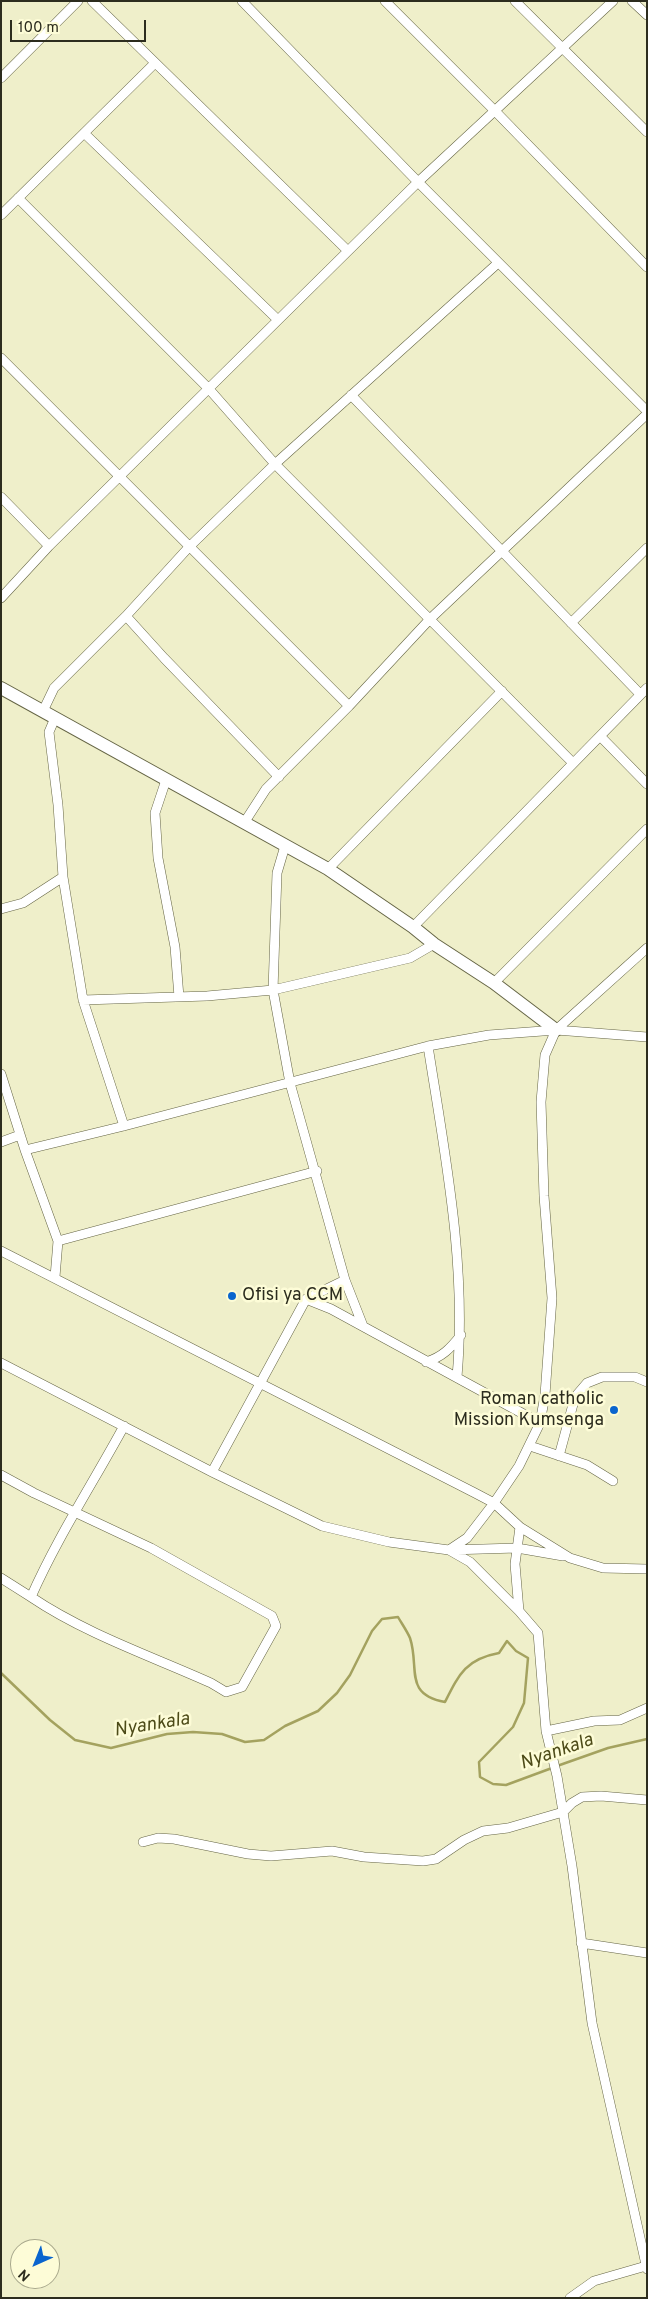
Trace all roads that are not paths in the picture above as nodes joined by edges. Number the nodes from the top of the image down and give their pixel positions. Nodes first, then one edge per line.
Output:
1 (78, 1) edge
2 (92, 1) edge
3 (242, 1) edge
4 (385, 1) edge
5 (515, 1) edge
6 (612, 1) edge
7 (632, 1) edge
8 (647, 15) edge
9 (562, 48) junction
10 (155, 63) junction
11 (1, 78) edge
12 (495, 110) junction
13 (647, 132) edge
14 (84, 134) junction
15 (418, 182) junction
16 (18, 198) junction
17 (1, 215) edge
18 (348, 251) junction
19 (498, 263) junction
20 (647, 267) edge
21 (278, 320) junction
22 (1, 358) edge
23 (209, 389) junction
24 (351, 395) junction
25 (646, 413) edge
26 (274, 464) junction
27 (119, 476) junction
28 (1, 497) edge
29 (49, 546) junction
30 (189, 547) junction
31 (647, 548) edge
32 (502, 552) junction
33 (1, 598) edge
34 (126, 616) junction
35 (430, 619) junction
36 (571, 623) junction
37 (1, 688) edge
38 (502, 691) junction
39 (644, 691) edge
40 (349, 706) junction
41 (43, 711) junction
42 (55, 718) junction
43 (600, 736) junction
44 (573, 763) junction
45 (279, 777) junction
46 (166, 780) junction
47 (647, 784) edge
48 (244, 823) junction
49 (647, 829) edge
50 (285, 846) junction
51 (328, 869) junction
52 (63, 877) junction
53 (1, 909) edge
54 (413, 927) junction
55 (434, 944) junction
56 (647, 948) edge
57 (494, 983) junction
58 (273, 990) junction
59 (179, 997) junction
60 (83, 1000) junction
61 (556, 1030) junction
62 (647, 1037) edge
63 (428, 1046) junction
64 (1, 1074) edge
65 (290, 1083) junction
66 (124, 1126) junction
67 (20, 1135) junction
68 (1, 1142) edge
69 (25, 1150) junction
70 (316, 1171) junction
71 (58, 1241) junction
72 (1, 1251) edge
73 (54, 1277) junction
74 (345, 1280) junction
75 (306, 1300) junction
76 (363, 1326) junction
77 (461, 1335) junction
78 (426, 1362) junction
79 (1, 1363) edge
80 (457, 1377) junction
81 (647, 1382) edge
82 (259, 1384) junction
83 (540, 1423) junction
84 (124, 1426) junction
85 (530, 1446) junction
86 (559, 1456) junction
87 (212, 1472) junction
88 (1, 1475) edge
89 (613, 1480) dead end
90 (494, 1504) junction
91 (76, 1512) junction
92 (520, 1527) junction
93 (517, 1548) junction
94 (449, 1550) junction
95 (570, 1558) junction
96 (647, 1569) edge
97 (1, 1578) edge
98 (31, 1597) junction
99 (520, 1611) junction
100 (647, 1708) edge
101 (546, 1730) junction
102 (647, 1800) edge
103 (563, 1812) junction
104 (143, 1842) dead end
105 (581, 1943) junction
106 (647, 1953) edge
107 (646, 2268) edge
108 (570, 2298) edge

1 - 11 street
2 - 10 street
3 - 15 street
4 - 12 street
5 - 9 street
6 - 9 street
7 - 8 street
9 - 12 street
9 - 13 street
10 - 14 street
10 - 18 street
12 - 15 street
12 - 20 street
14 - 16 street
14 - 21 street
15 - 18 street
15 - 19 street
16 - 17 street
16 - 23 street
18 - 21 street
19 - 24 street
19 - 25 street
21 - 23 street
22 - 27 street
23 - 26 street
23 - 27 street
24 - 26 street
24 - 32 street
25 - 32 street
26 - 30 street
26 - 35 street
27 - 29 street
27 - 30 street
28 - 29 street
29 - 33 street
30 - 34 street
30 - 40 street
31 - 36 street
32 - 35 street
32 - 36 street
34 - 41 street
34 - 45 street
35 - 38 street
35 - 40 street
36 - 39 street
37 - 41 street
38 - 44 street
38 - 51 street
39 - 43 street
40 - 45 street
41 - 42 street
42 - 46 street
42 - 52 street
43 - 44 street
43 - 47 street
44 - 54 street
45 - 48 street
46 - 48 street
46 - 59 street
48 - 50 street
49 - 57 street
50 - 51 street
50 - 58 street
51 - 54 street
52 - 53 street
52 - 60 street
54 - 55 street
55 - 57 street
55 - 58 street
56 - 61 street
57 - 61 street
58 - 59 street
58 - 65 street
59 - 60 street
60 - 66 street
61 - 62 street
61 - 63 street
61 - 83 street
63 - 65 street
63 - 77 street
64 - 67 street
65 - 66 street
65 - 70 street
66 - 69 street
67 - 68 street
67 - 69 street
69 - 71 street
70 - 71 street
70 - 74 street
71 - 73 street
72 - 73 street
73 - 82 street
74 - 75 street
74 - 76 street
75 - 76 street
75 - 82 street
76 - 78 street
77 - 78 street
77 - 80 street
78 - 80 street
79 - 84 street
80 - 83 street
81 - 86 street
82 - 87 street
82 - 90 street
83 - 85 street
84 - 87 street
84 - 91 street
85 - 86 street
85 - 90 street
86 - 89 street
87 - 94 street
88 - 91 street
90 - 92 street
90 - 94 street
91 - 98 street
91 - 98 street
92 - 93 street
92 - 95 street
93 - 94 street
93 - 95 street
93 - 99 street
94 - 99 street
95 - 96 street
97 - 98 street
99 - 101 street
100 - 101 street
101 - 103 street
102 - 103 street
103 - 104 street
103 - 105 street
105 - 106 street
105 - 107 street
107 - 108 street

